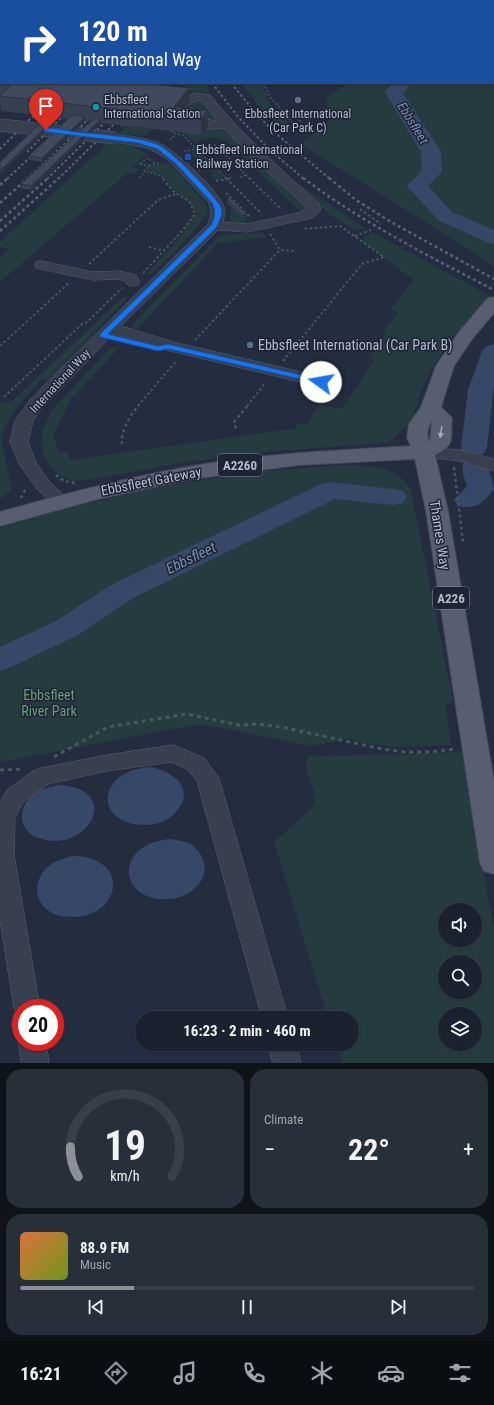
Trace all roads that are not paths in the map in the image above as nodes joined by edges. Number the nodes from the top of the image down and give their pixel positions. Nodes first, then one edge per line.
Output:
1 (11, 84) edge
2 (0, 94) edge
3 (227, 124) dead end
4 (0, 125) edge
5 (214, 226) junction
6 (40, 265) dead end
7 (103, 279) junction
8 (150, 289) junction
9 (494, 302) edge
10 (106, 332) junction
11 (168, 346) junction
12 (321, 382) dead end
13 (424, 452) junction
14 (494, 466) edge
15 (60, 501) junction
16 (0, 519) edge
17 (494, 863) edge
18 (26, 999) edge
19 (272, 1011) edge
20 (33, 1051) edge
21 (284, 1051) edge
22 (35, 1063) edge
23 (287, 1063) edge

1 - 2 street
3 - 5 street
4 - 5 street, bridge
5 - 8 street, International Way
6 - 7 street
7 - 8 street
7 - 8 street
8 - 10 street, International Way
9 - 13 main road
10 - 11 street
10 - 11 street
10 - 15 street, International Way
11 - 12 street
13 - 14 street
13 - 15 main road, Ebbsfleet Gateway / A2260
13 - 17 main road, Thames Way / A226
15 - 16 main road, Ebbsfleet Gateway / A2260
18 - 19 street
20 - 22 street
21 - 23 street

